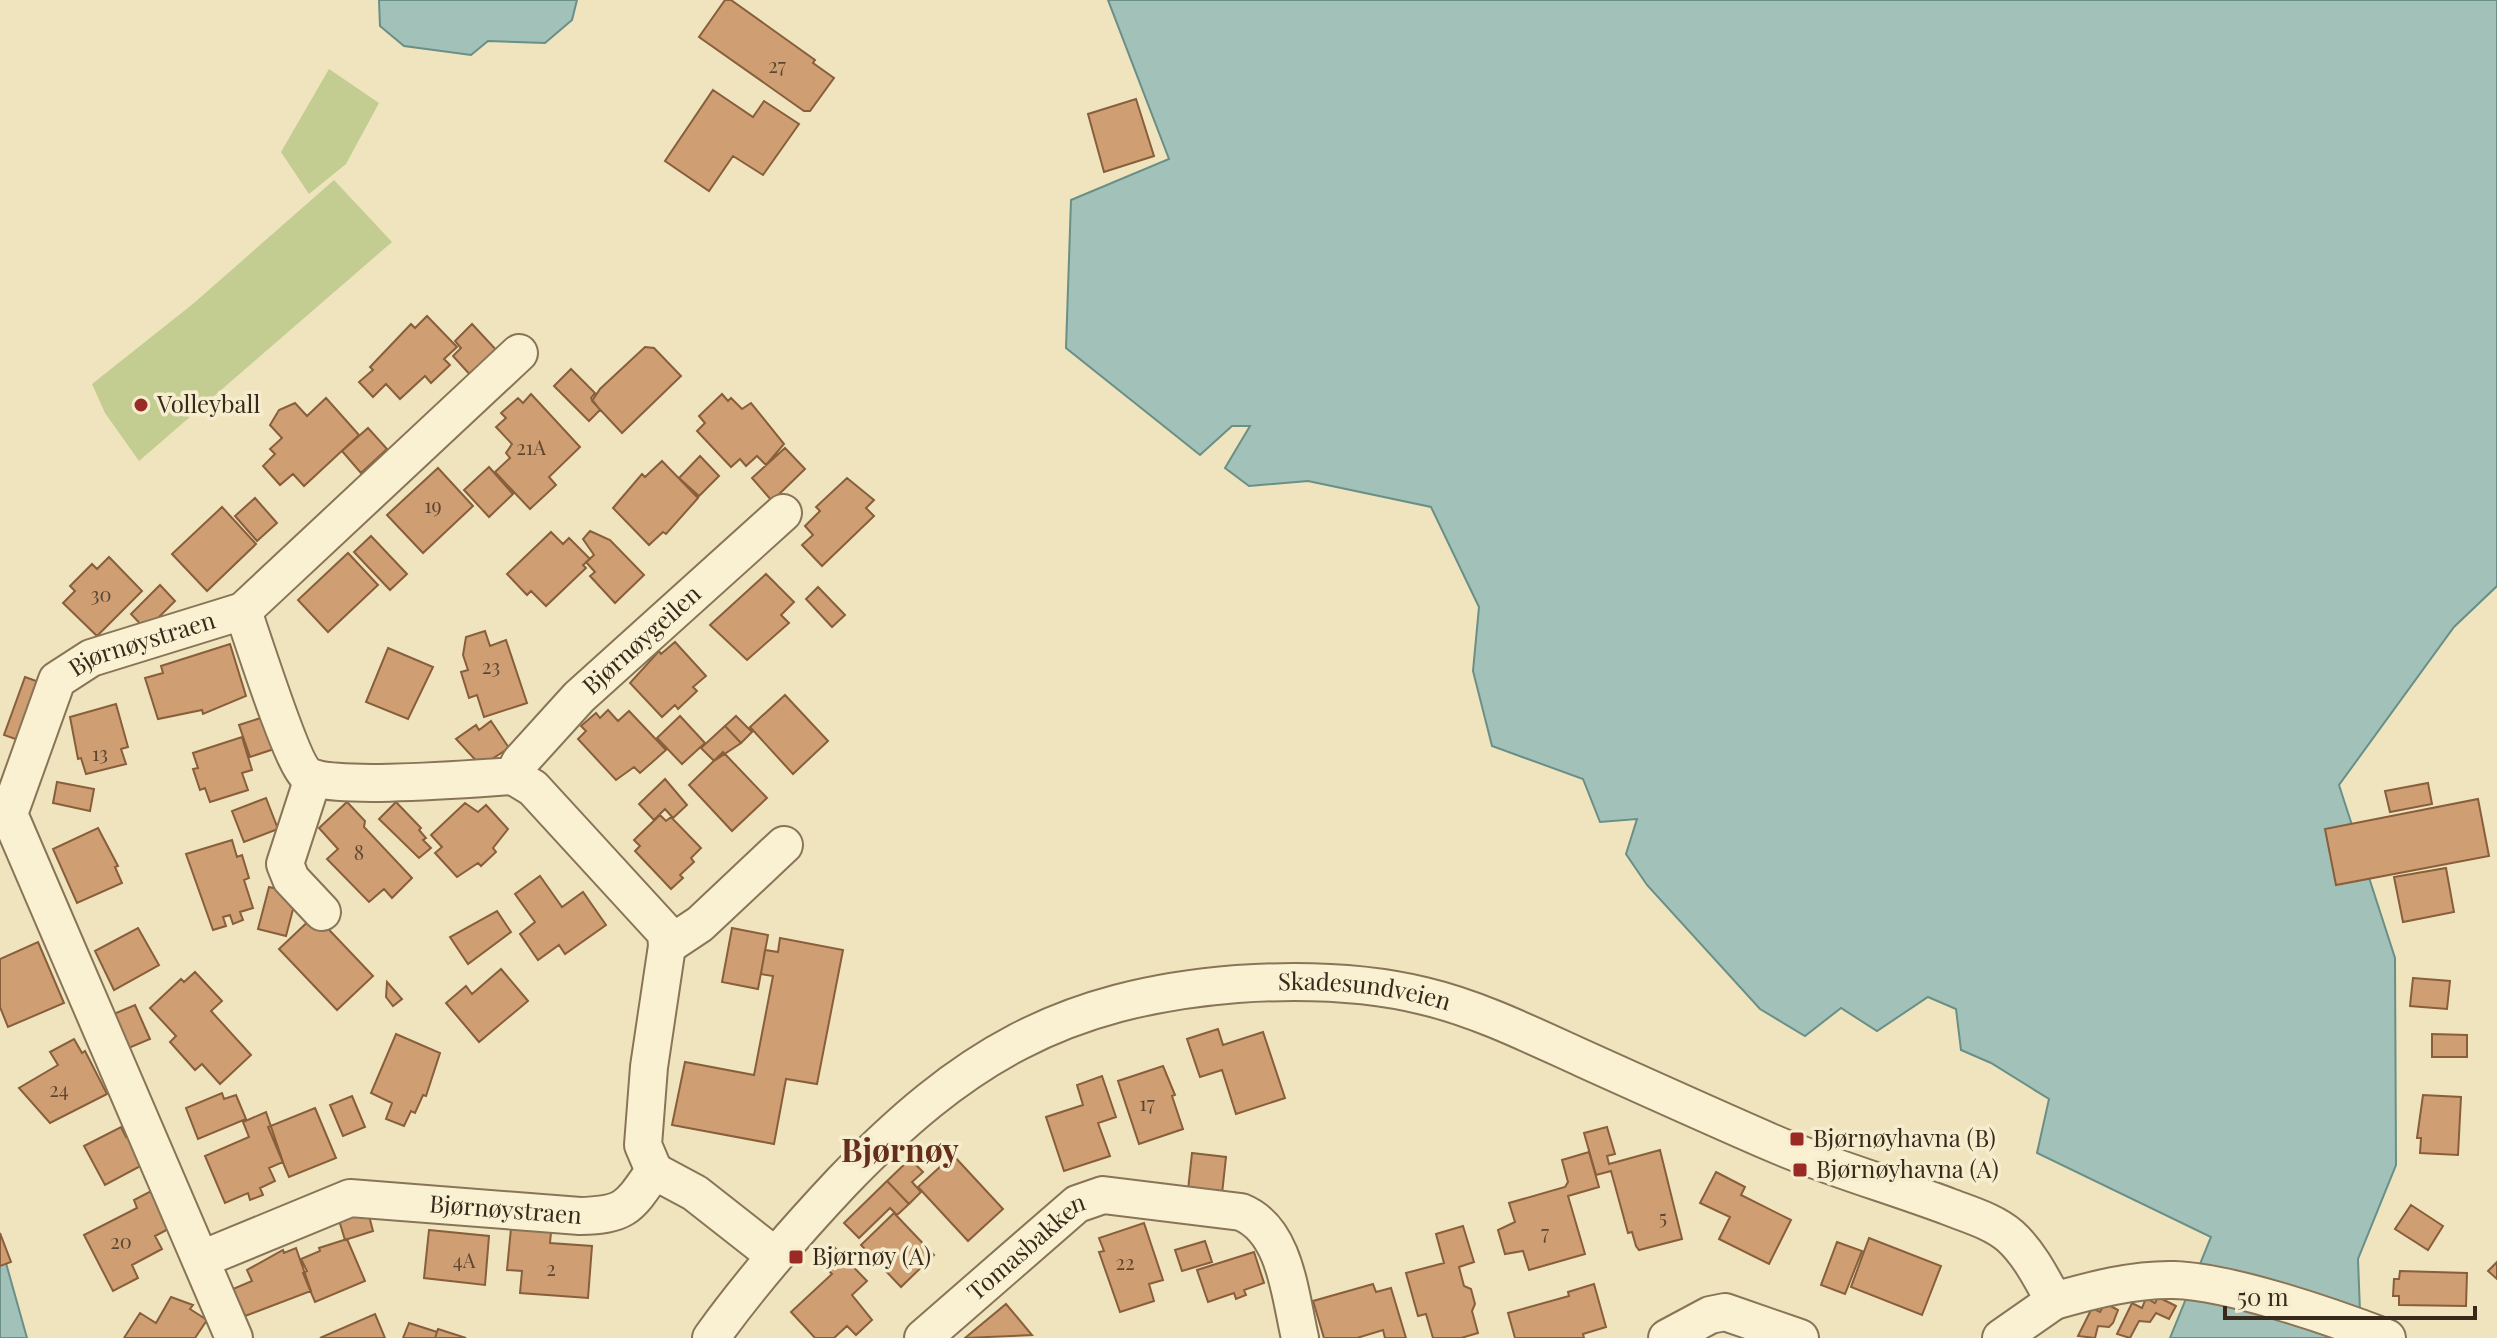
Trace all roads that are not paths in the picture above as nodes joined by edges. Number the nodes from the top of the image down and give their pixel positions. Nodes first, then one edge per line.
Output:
1 (519, 353) dead end
2 (783, 513) dead end
3 (243, 611) junction
4 (513, 776) junction
5 (313, 778) junction
6 (784, 845) dead end
7 (322, 912) dead end
8 (667, 946) junction
9 (654, 1171) junction
10 (774, 1255) junction
11 (202, 1259) junction
12 (2060, 1299) junction
13 (2020, 1333) edge
14 (234, 1338) edge
15 (711, 1338) edge
16 (923, 1338) edge
17 (1300, 1338) edge
18 (1667, 1338) edge
19 (1800, 1338) edge
20 (2387, 1338) edge

1 - 3 street, Bjørnøystraen
2 - 4 street, Bjørnøygeilen
3 - 5 street
3 - 11 street, Bjørnøystraen
4 - 5 street
4 - 8 street
5 - 7 street
6 - 8 street
8 - 9 street
9 - 10 street
9 - 11 street, Bjørnøystraen
10 - 12 street, Skadesundveien
10 - 15 street, Skadesundveien
11 - 14 street, Bjørnøystraen
12 - 13 street
12 - 20 street
16 - 17 street, Tomasbakken
18 - 19 street

